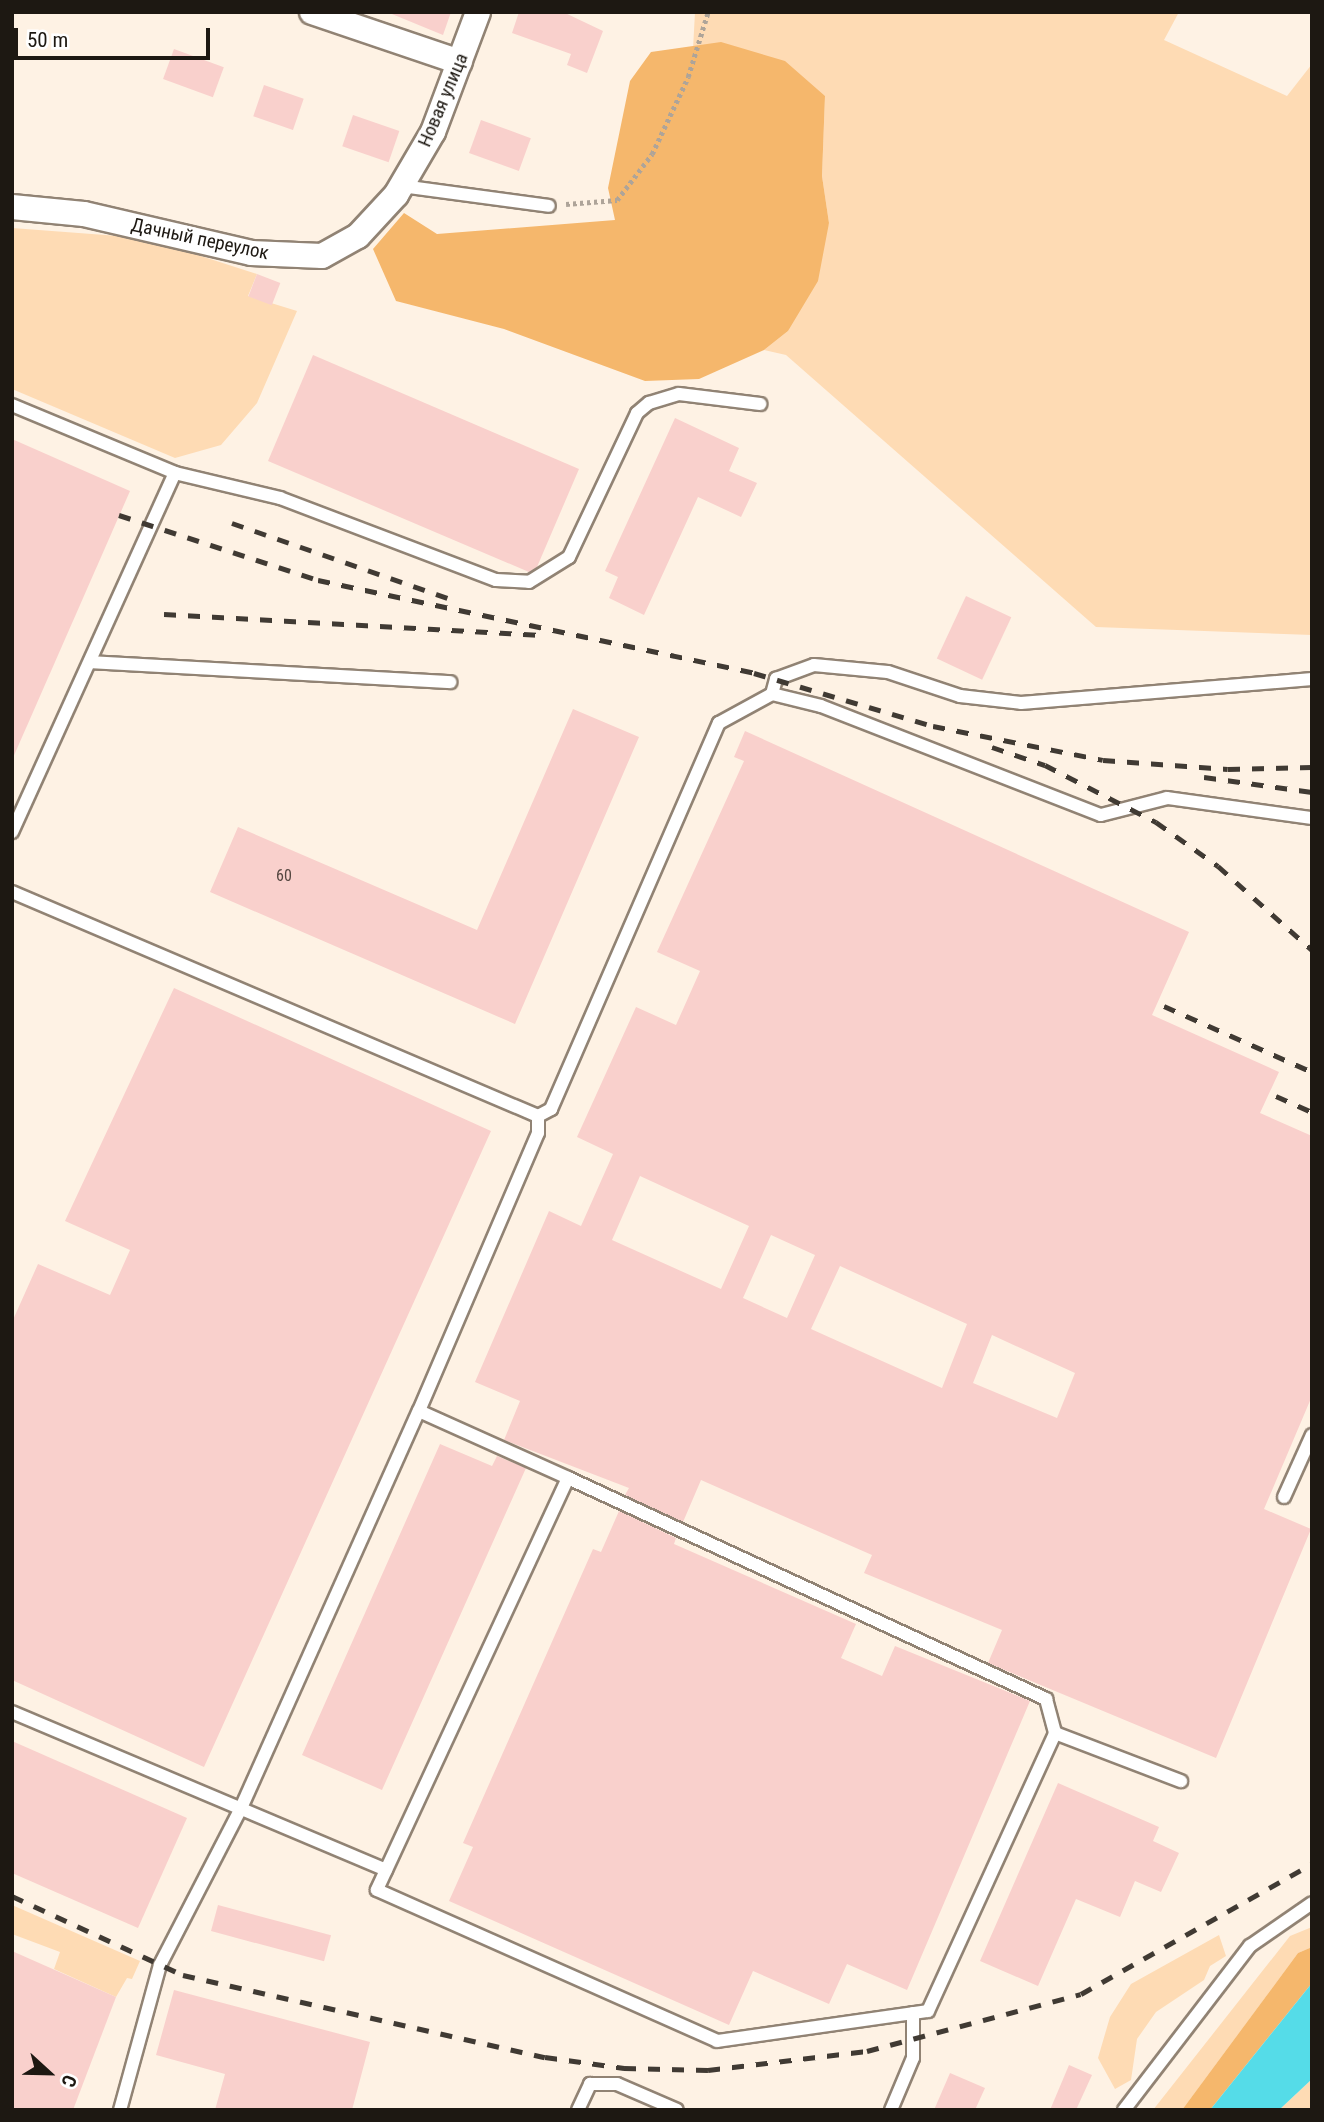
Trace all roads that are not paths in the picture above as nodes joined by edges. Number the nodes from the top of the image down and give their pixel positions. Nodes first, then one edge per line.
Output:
1 (313, 12) edge
2 (478, 12) edge
3 (460, 62) junction
4 (402, 186) junction
5 (12, 206) edge
6 (549, 206) road end
7 (760, 404) dead end
8 (12, 405) edge
9 (175, 473) junction
10 (90, 662) junction
11 (1312, 679) edge
12 (450, 682) dead end
13 (772, 694) junction
14 (1312, 818) edge
15 (12, 832) edge
16 (12, 892) edge
17 (538, 1116) junction
18 (419, 1412) junction
19 (1312, 1435) edge
20 (568, 1478) junction
21 (1284, 1497) dead end
22 (12, 1712) edge
23 (1055, 1734) junction
24 (1181, 1781) dead end
25 (241, 1808) junction
26 (386, 1870) junction
27 (1312, 1903) edge
28 (913, 2013) junction
29 (120, 2110) edge
30 (578, 2110) edge
31 (677, 2110) edge
32 (891, 2110) edge
33 (1124, 2110) edge

1 - 3 street
2 - 3 street, Новая улица
3 - 4 street, Новая улица
4 - 5 street, Дачный переулок
4 - 6 lane
7 - 9 lane
8 - 9 lane
9 - 10 lane
10 - 12 lane
10 - 15 lane
11 - 13 lane
13 - 14 lane
13 - 17 lane
16 - 17 lane
17 - 18 lane
18 - 20 lane
18 - 25 lane
19 - 21 lane
20 - 23 lane
20 - 26 lane
22 - 25 lane
23 - 24 lane
23 - 28 lane
25 - 26 lane
25 - 29 lane
26 - 28 lane
27 - 33 lane
28 - 32 lane
30 - 31 lane

